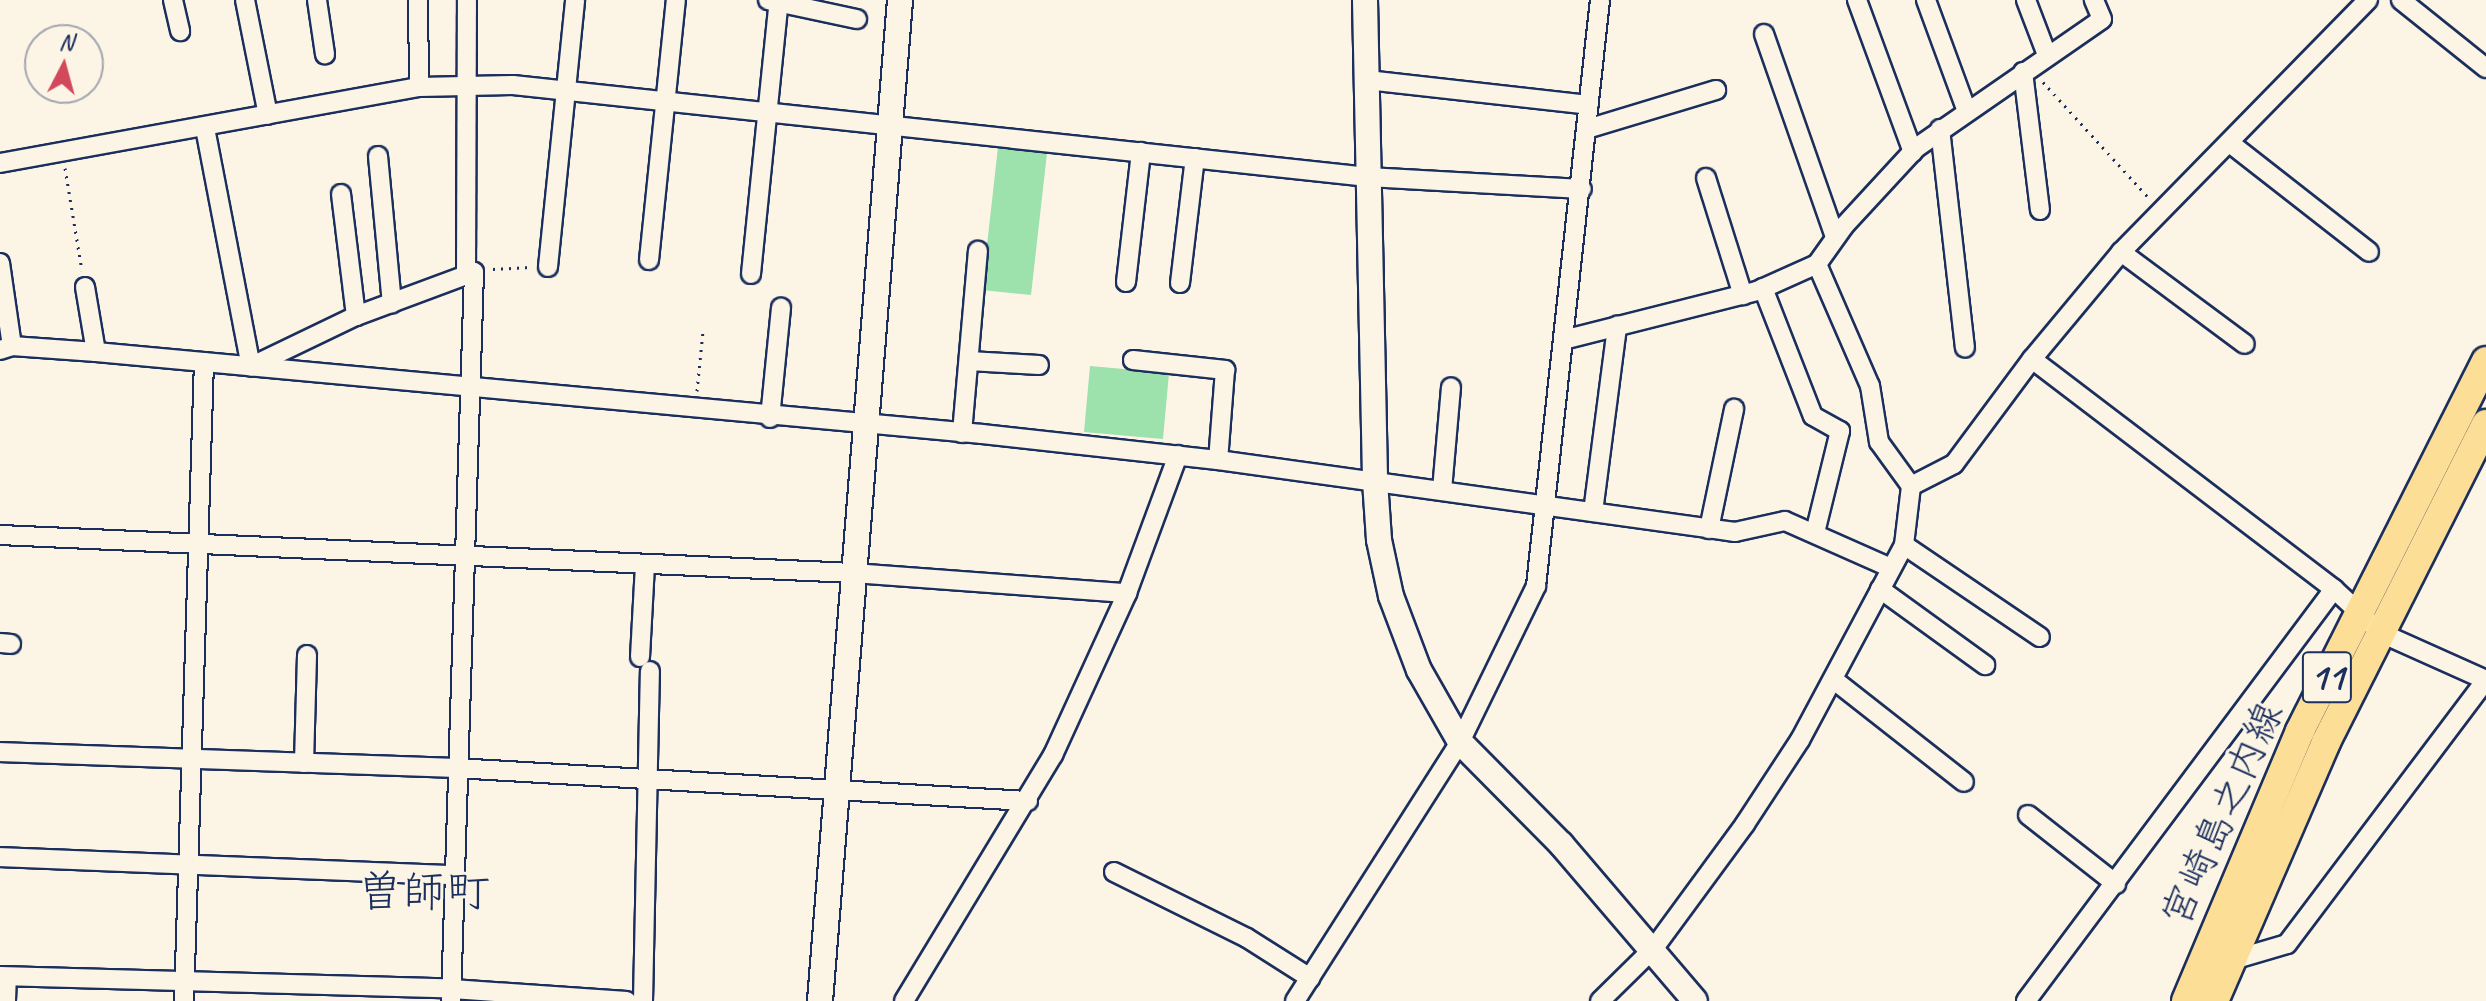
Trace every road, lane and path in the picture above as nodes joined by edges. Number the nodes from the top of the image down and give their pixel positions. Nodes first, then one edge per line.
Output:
1 (173, 0) edge
2 (245, 0) edge
3 (317, 0) edge
4 (418, 0) edge
5 (467, 0) edge
6 (575, 0) edge
7 (676, 0) edge
8 (900, 0) edge
9 (1365, 0) edge
10 (1600, 0) edge
11 (1857, 0) edge
12 (1926, 0) edge
13 (2026, 0) edge
14 (2094, 0) edge
15 (2368, 0) edge
16 (2401, 0) edge
17 (775, 1) edge
18 (857, 19) dead end
19 (180, 31) dead end
20 (1764, 34) dead end
21 (325, 54) dead end
22 (2047, 55) junction
23 (2486, 68) edge
24 (2026, 69) junction
25 (1367, 80) junction
26 (466, 84) junction
27 (419, 87) junction
28 (566, 90) junction
29 (1716, 90) dead end
30 (664, 101) junction
31 (1589, 105) junction
32 (1966, 109) junction
33 (768, 112) junction
34 (268, 115) junction
35 (888, 125) junction
36 (205, 128) junction
37 (1587, 129) junction
38 (1940, 129) junction
39 (2231, 144) junction
40 (1141, 152) junction
41 (1913, 152) junction
42 (62, 153) junction
43 (378, 156) dead end
44 (1195, 158) junction
45 (0, 163) edge
46 (1368, 177) junction
47 (1706, 178) dead end
48 (1582, 189) junction
49 (341, 194) dead end
50 (2040, 210) dead end
51 (2161, 212) junction
52 (1835, 237) junction
53 (978, 251) dead end
54 (2121, 252) junction
55 (2369, 252) dead end
56 (649, 260) dead end
57 (0, 263) edge
58 (1817, 264) junction
59 (548, 267) joint
60 (470, 274) junction
61 (751, 274) dead end
62 (1126, 282) dead end
63 (1180, 283) dead end
64 (85, 287) joint
65 (1763, 288) junction
66 (1743, 295) junction
67 (392, 303) junction
68 (781, 308) dead end
69 (356, 316) junction
70 (1617, 326) junction
71 (703, 331) dead end
72 (1567, 339) junction
73 (2245, 344) dead end
74 (6, 348) edge
75 (1965, 348) dead end
76 (96, 352) junction
77 (2032, 359) junction
78 (1133, 360) dead end
79 (969, 361) junction
80 (2486, 361) edge
81 (204, 362) junction
82 (1039, 365) dead end
83 (251, 367) junction
84 (470, 387) junction
85 (1451, 387) dead end
86 (1734, 409) dead end
87 (694, 411) junction
88 (770, 418) junction
89 (867, 427) junction
90 (962, 433) junction
91 (2483, 437) edge
92 (1178, 455) junction
93 (1218, 460) junction
94 (1375, 481) junction
95 (1911, 486) junction
96 (1442, 490) junction
97 (1544, 506) junction
98 (1593, 512) junction
99 (1709, 529) junction
100 (1815, 533) junction
101 (0, 535) edge
102 (1904, 545) junction
103 (201, 547) junction
104 (467, 557) junction
105 (645, 565) junction
106 (1891, 568) junction
107 (852, 573) junction
108 (1880, 589) junction
109 (2334, 589) junction
110 (1127, 593) junction
111 (2361, 611) junction
112 (2381, 633) junction
113 (2040, 637) dead end
114 (307, 655) dead end
115 (1985, 665) dead end
116 (1834, 680) junction
117 (2486, 680) edge
118 (1460, 742) junction
119 (0, 752) edge
120 (193, 760) junction
121 (304, 763) junction
122 (455, 768) junction
123 (648, 781) junction
124 (1964, 782) dead end
125 (836, 788) junction
126 (1028, 801) junction
127 (2028, 815) dead end
128 (0, 857) edge
129 (187, 863) junction
130 (1114, 872) dead end
131 (452, 875) junction
132 (2116, 884) junction
133 (1654, 948) junction
134 (2229, 961) junction
135 (4, 976) edge
136 (1310, 978) junction
137 (184, 981) junction
138 (452, 995) edge
139 (6, 1001) edge
140 (184, 1001) edge
141 (627, 1001) edge
142 (643, 1001) edge
143 (820, 1001) edge
144 (904, 1001) edge
145 (1295, 1001) edge
146 (1600, 1001) edge
147 (1695, 1001) edge
148 (2026, 1001) edge
149 (2186, 1001) edge
150 (2214, 1001) edge

1 - 19 street
2 - 34 street
3 - 21 street
4 - 27 street
5 - 26 street
6 - 28 street
7 - 30 street
8 - 35 street
9 - 25 street
10 - 31 street
11 - 41 street
12 - 32 street
13 - 22 street
14 - 22 street
15 - 39 street
16 - 23 street
17 - 18 street
17 - 33 street
20 - 52 street
22 - 24 street
24 - 32 street
24 - 50 street
24 - 51 path
25 - 31 street
25 - 46 street
26 - 27 street
26 - 28 street
26 - 60 street
27 - 34 street
28 - 30 street
28 - 59 street
29 - 37 street
30 - 33 street
30 - 56 street
31 - 37 street
32 - 38 street
33 - 35 street
33 - 61 street
34 - 36 street
35 - 40 street
35 - 89 street
36 - 42 street
36 - 83 street
37 - 48 street
38 - 41 street
38 - 75 street
39 - 51 street
39 - 55 street
40 - 44 street
40 - 62 street
41 - 52 street
42 - 45 street
42 - 64 path
43 - 67 street
44 - 46 street
44 - 63 street
46 - 48 street
46 - 94 street
47 - 66 street
48 - 72 street
49 - 69 street
51 - 54 street
52 - 58 street
53 - 79 street
54 - 73 street
54 - 77 street
57 - 74 street
58 - 65 street
58 - 95 street
59 - 60 path
60 - 67 street
60 - 84 street
64 - 76 street
65 - 66 street
65 - 100 street
66 - 70 street
67 - 69 street
68 - 88 street
69 - 83 street
70 - 72 street
70 - 98 street
71 - 87 path
72 - 97 street
74 - 76 street
76 - 81 street
77 - 95 street
77 - 109 street
78 - 93 street
79 - 82 street
79 - 90 street
80 - 111 main road, 宮崎島之内線 / 11
81 - 83 street
81 - 103 street
83 - 84 street
84 - 87 street
84 - 104 street
85 - 96 street
86 - 99 street
87 - 88 street
88 - 89 street
89 - 90 street
89 - 107 street
90 - 92 street
91 - 112 main road, 宮崎島之内線 / 11
92 - 93 street
92 - 110 street
93 - 94 street
94 - 96 street
94 - 118 street
95 - 102 street
96 - 97 street
97 - 98 street
97 - 118 street
98 - 99 street
99 - 100 street
100 - 106 street
101 - 103 street
102 - 106 street
102 - 113 street
103 - 104 street
103 - 120 street
104 - 105 street
104 - 122 street
105 - 107 street
105 - 123 street
106 - 108 street
107 - 110 street
107 - 125 street
108 - 115 street
108 - 116 street
109 - 111 street
109 - 132 street
110 - 126 street
111 - 112 street
111 - 149 main road, 宮崎島之内線 / 11
112 - 117 street
112 - 134 main road, 宮崎島之内線 / 11
114 - 121 street
116 - 124 street
116 - 133 street
117 - 134 street
118 - 133 street
118 - 136 street
119 - 120 street
120 - 121 street
120 - 129 street
121 - 122 street
122 - 123 street
122 - 131 street
123 - 125 street
123 - 142 street
125 - 126 street
125 - 143 street
126 - 144 street
127 - 132 street
128 - 129 street
129 - 131 street
129 - 137 street
130 - 136 street
131 - 138 street
132 - 148 street
133 - 146 street
133 - 147 street
134 - 150 main road, 宮崎島之内線 / 11
135 - 137 street
135 - 139 street
136 - 145 street
137 - 138 street
137 - 140 street
138 - 141 street

